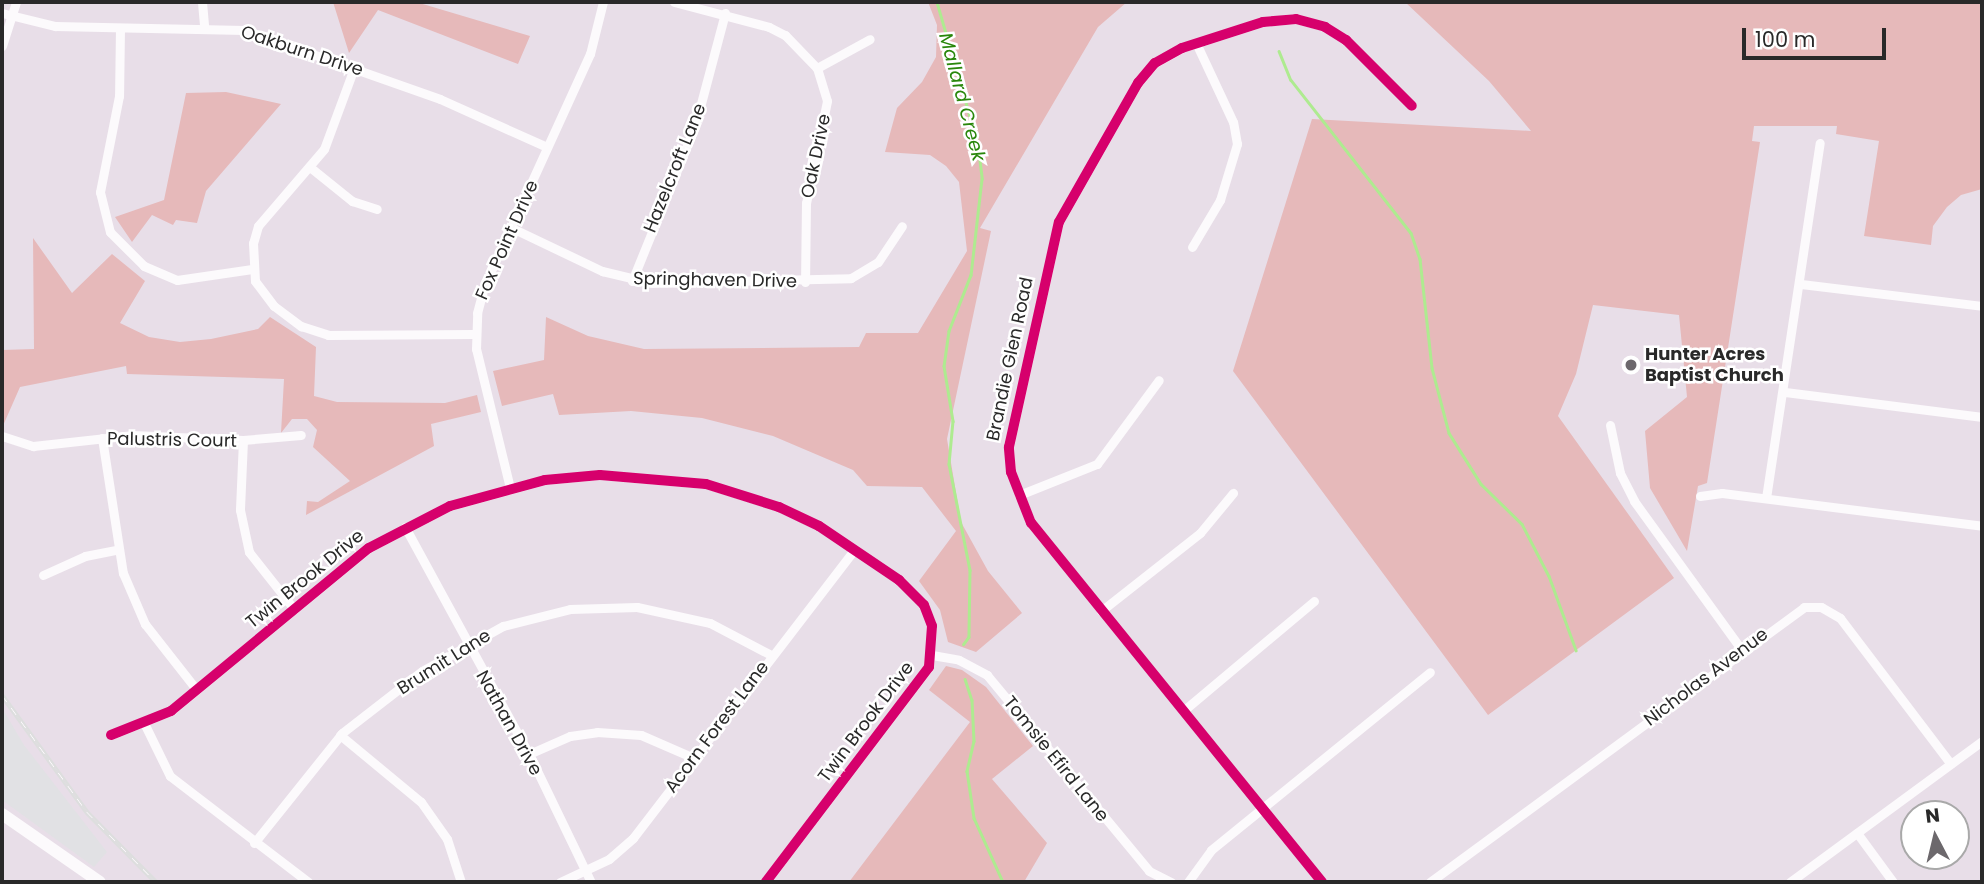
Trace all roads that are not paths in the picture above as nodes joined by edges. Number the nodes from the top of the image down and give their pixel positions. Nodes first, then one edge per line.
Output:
1 (16, 2) edge
2 (202, 2) edge
3 (603, 2) edge
4 (674, 2) edge
5 (725, 13) junction
6 (6, 14) edge
7 (204, 26) junction
8 (120, 28) junction
9 (870, 39) dead end
10 (1196, 43) junction
11 (2, 46) edge
12 (354, 68) junction
13 (817, 68) junction
14 (1412, 106) dead end
15 (1820, 143) dead end
16 (547, 147) junction
17 (311, 167) junction
18 (377, 209) dead end
19 (902, 226) dead end
20 (514, 229) junction
21 (1192, 247) dead end
22 (252, 269) junction
23 (632, 281) junction
24 (805, 282) junction
25 (1801, 284) junction
26 (1982, 306) edge
27 (474, 334) junction
28 (1159, 380) dead end
29 (1785, 391) junction
30 (1982, 416) edge
31 (1610, 425) dead end
32 (301, 435) dead end
33 (2, 436) edge
34 (102, 438) junction
35 (243, 440) junction
36 (510, 488) junction
37 (1233, 493) dead end
38 (1019, 495) junction
39 (1700, 496) dead end
40 (1766, 498) junction
41 (1982, 526) edge
42 (405, 527) junction
43 (855, 549) junction
44 (117, 550) junction
45 (43, 575) dead end
46 (1314, 601) dead end
47 (294, 609) junction
48 (1101, 611) junction
49 (466, 644) junction
50 (1742, 650) junction
51 (771, 655) junction
52 (932, 655) junction
53 (1430, 671) dead end
54 (197, 689) junction
55 (1183, 711) junction
56 (144, 723) junction
57 (111, 735) dead end
58 (340, 735) junction
59 (1982, 741) edge
60 (528, 754) junction
61 (694, 758) junction
62 (1951, 764) junction
63 (1262, 807) junction
64 (2, 814) edge
65 (1857, 833) junction
66 (254, 843) junction
67 (584, 870) junction
68 (100, 882) edge
69 (308, 882) edge
70 (461, 882) edge
71 (560, 882) edge
72 (591, 882) edge
73 (766, 882) edge
74 (1171, 882) edge
75 (1188, 882) edge
76 (1322, 882) edge
77 (1430, 882) edge
78 (1790, 882) edge
79 (1893, 882) edge

1 - 6 street
2 - 7 street
3 - 16 street, Fox Point Drive
4 - 5 street, Oak Drive
5 - 13 street, Oak Drive
5 - 23 street, Hazelcroft Lane
6 - 8 street, Oakburn Drive
6 - 11 street
7 - 8 street, Oakburn Drive
7 - 12 street, Oakburn Drive
8 - 22 street
9 - 13 street
10 - 14 street, Brandie Glen Road
10 - 21 street
10 - 38 street, Brandie Glen Road
12 - 16 street, Oakburn Drive
12 - 17 street
13 - 24 street, Oak Drive
15 - 25 street
16 - 20 street, Fox Point Drive
17 - 18 street
17 - 22 street
19 - 24 street, Springhaven Drive
20 - 23 street, Springhaven Drive
20 - 27 street, Fox Point Drive
22 - 27 street
23 - 24 street, Springhaven Drive
25 - 26 street
25 - 29 street
27 - 36 street, Fox Point Drive
28 - 38 street
29 - 30 street
29 - 40 street
31 - 50 street
32 - 35 street, Palustris Court
33 - 34 street, Palustris Court
34 - 35 street, Palustris Court
34 - 44 street
35 - 47 street
36 - 42 street, Twin Brook Drive
36 - 43 street, Twin Brook Drive
37 - 48 street
38 - 48 street, Brandie Glen Road
39 - 40 street
40 - 41 street
42 - 47 street, Twin Brook Drive
42 - 49 street, Nathan Drive
43 - 51 street, Acorn Forest Lane
43 - 52 street, Twin Brook Drive
44 - 45 street
44 - 54 street
46 - 55 street
47 - 54 street, Twin Brook Drive
48 - 55 street, Brandie Glen Road
49 - 51 street, Brumit Lane
49 - 58 street, Brumit Lane
49 - 60 street, Nathan Drive
50 - 62 street, Nicholas Avenue
50 - 77 street, Nicholas Avenue
51 - 61 street, Acorn Forest Lane
52 - 73 street, Twin Brook Drive
52 - 74 street, Tomsie Efird Lane
53 - 63 street
54 - 56 street, Twin Brook Drive
55 - 63 street, Brandie Glen Road
56 - 57 street, Twin Brook Drive
56 - 66 street
58 - 66 street, Brumit Lane
58 - 70 street
59 - 62 street
60 - 61 street
60 - 67 street, Nathan Drive
61 - 67 street, Acorn Forest Lane
62 - 65 street
63 - 75 street
63 - 76 street, Brandie Glen Road
64 - 68 main road
65 - 78 street
65 - 79 street
66 - 69 street
67 - 71 street, Acorn Forest Lane
67 - 72 street, Nathan Drive

